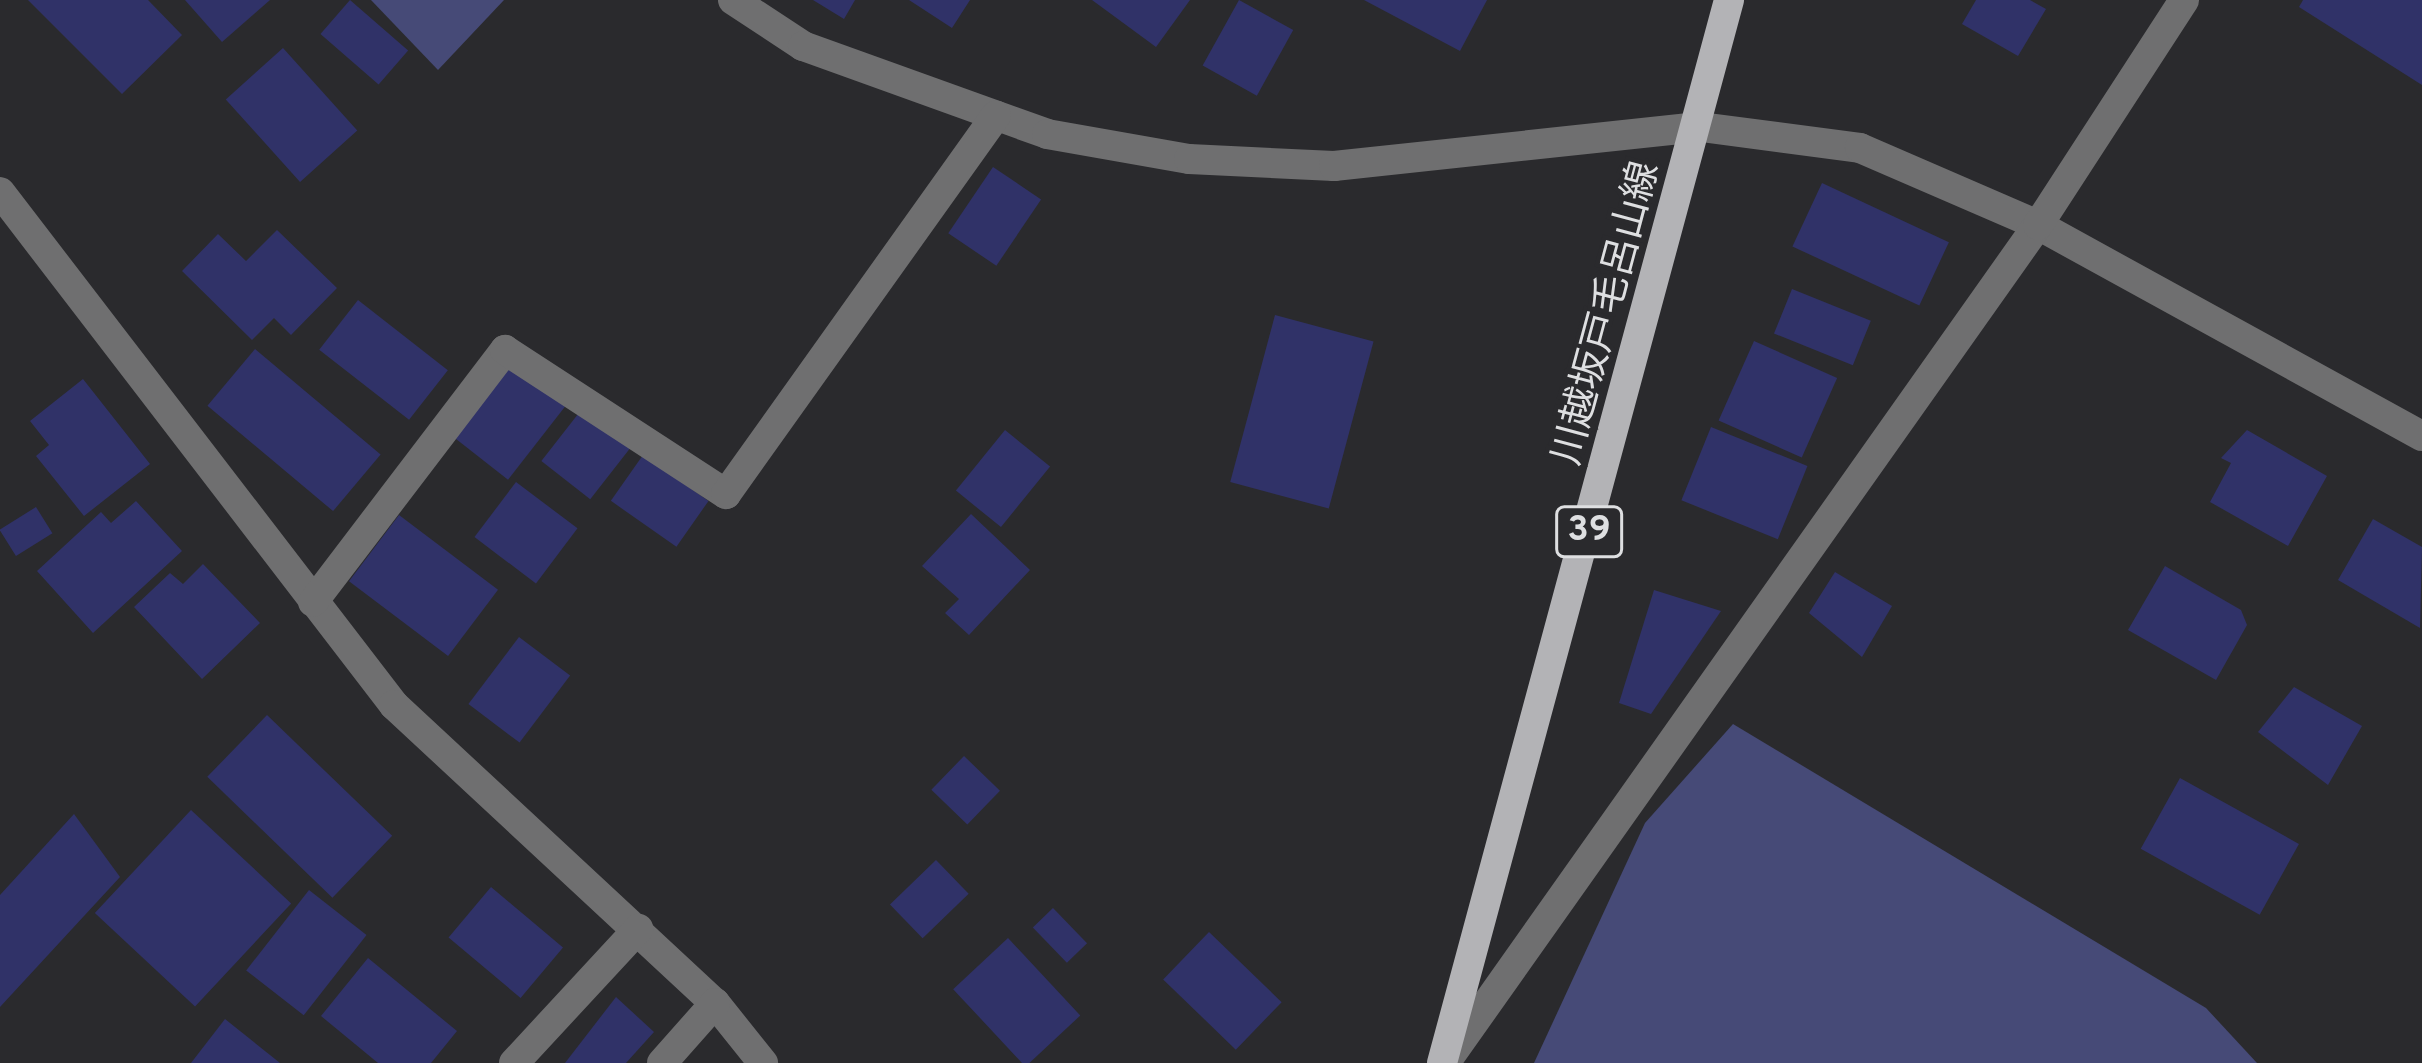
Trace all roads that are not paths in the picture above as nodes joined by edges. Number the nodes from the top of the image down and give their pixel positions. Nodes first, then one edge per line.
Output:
1 (733, 0) edge
2 (1729, 0) edge
3 (2184, 0) edge
4 (997, 116) junction
5 (1701, 127) junction
6 (0, 191) edge
7 (2038, 225) junction
8 (2422, 436) edge
9 (313, 602) junction
10 (638, 928) junction
11 (715, 1003) junction
12 (514, 1063) edge
13 (662, 1063) edge
14 (763, 1063) edge
15 (1444, 1063) edge

1 - 4 street
2 - 5 main road, 川越坂戸毛呂山線 / 39
3 - 7 street
4 - 5 street
4 - 9 street
5 - 7 street
5 - 15 main road, 川越坂戸毛呂山線 / 39
6 - 9 street
7 - 8 street
7 - 15 street
9 - 10 street
10 - 11 street
10 - 12 street
11 - 13 street
11 - 14 street

